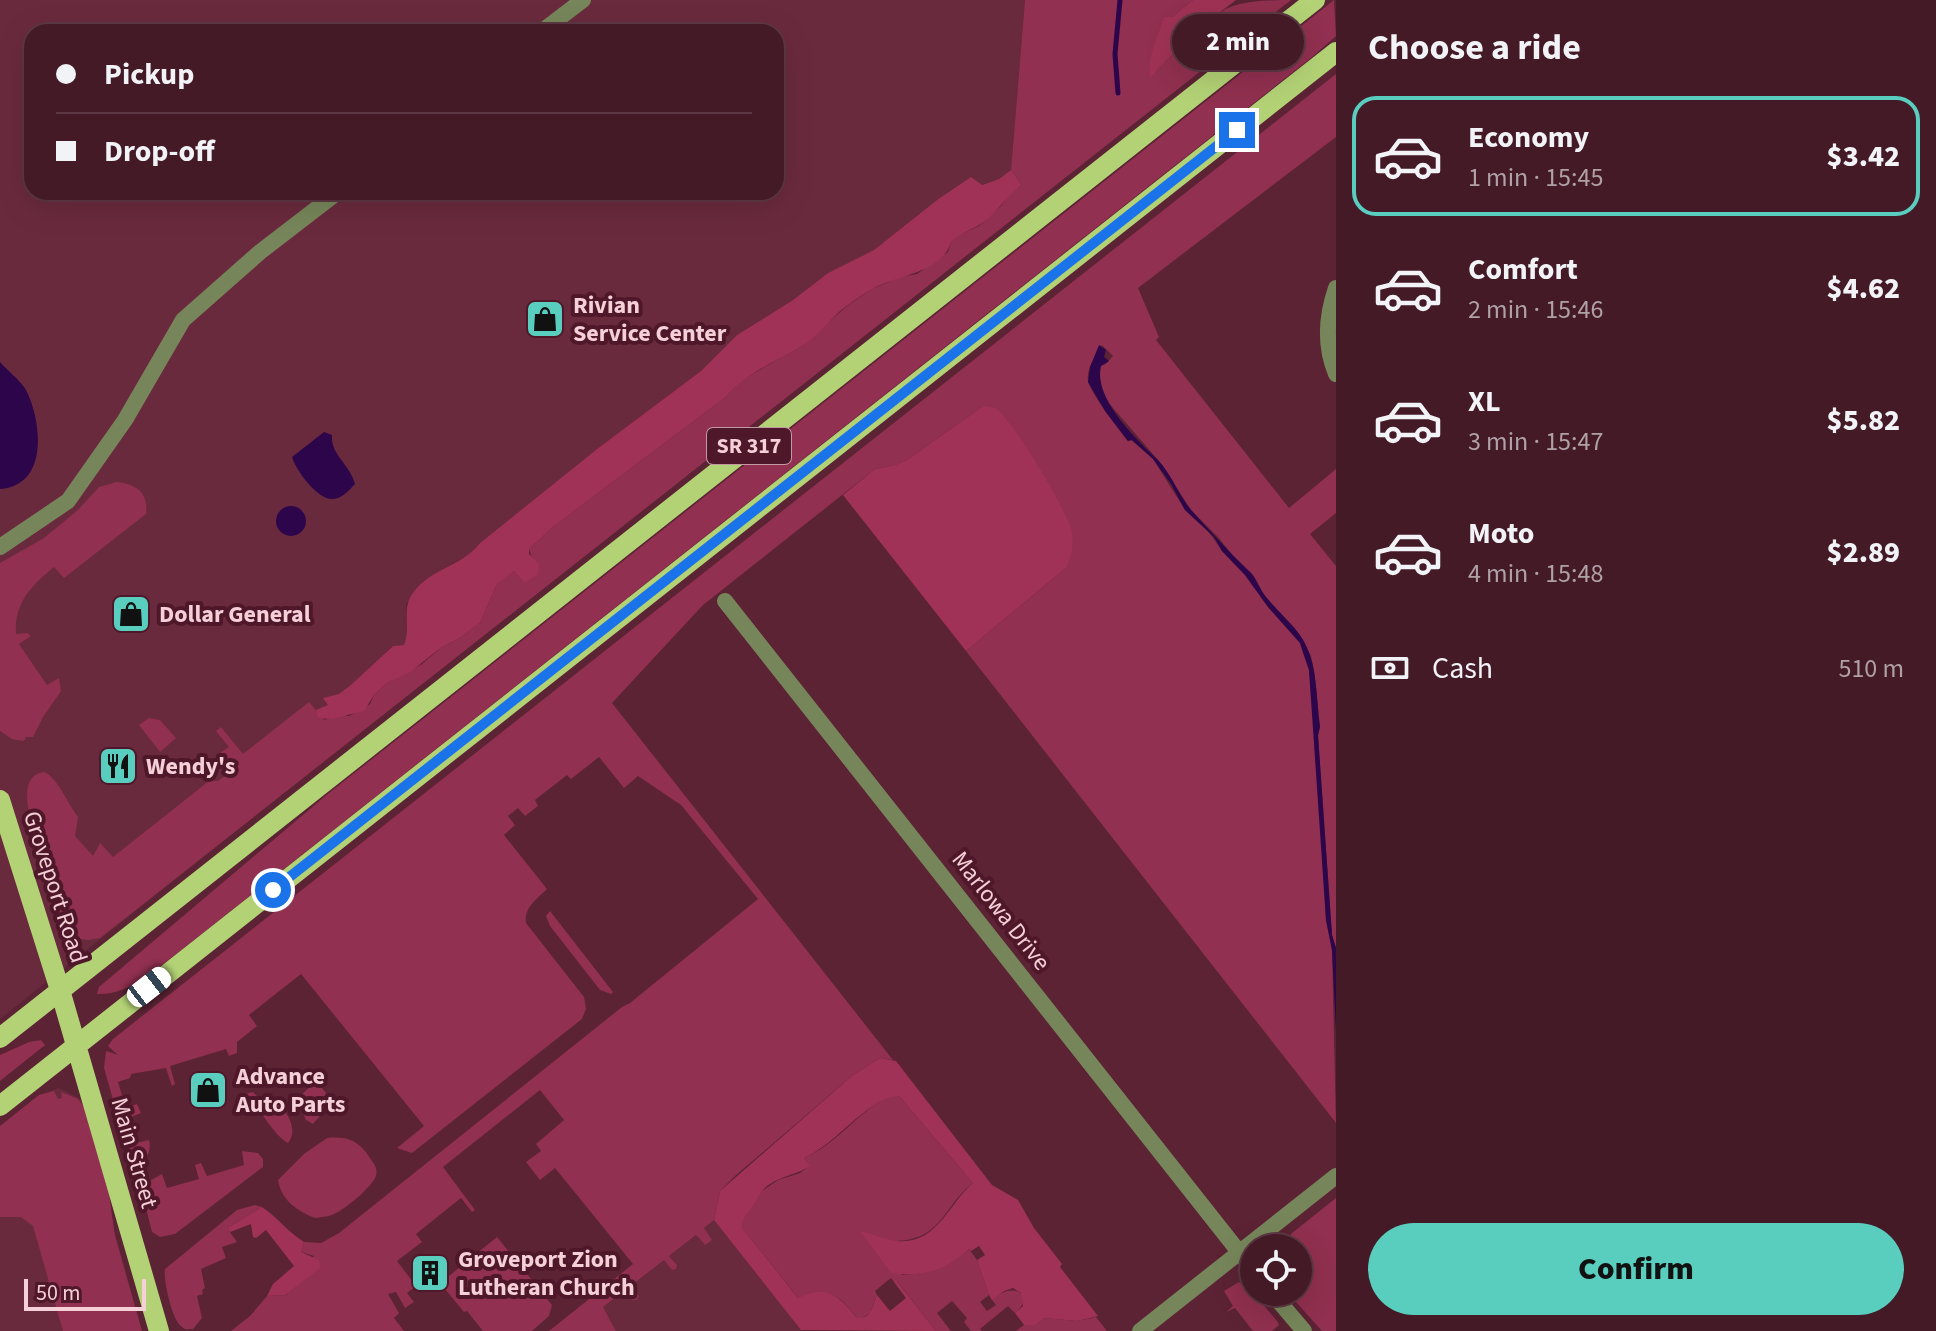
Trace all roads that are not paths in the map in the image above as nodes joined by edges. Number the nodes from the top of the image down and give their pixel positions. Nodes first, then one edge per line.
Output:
1 (583, 0) edge
2 (1315, 0) edge
3 (552, 24) edge
4 (1336, 52) edge
5 (328, 200) edge
6 (1336, 288) edge
7 (1336, 374) edge
8 (0, 547) edge
9 (725, 601) dead end
10 (0, 800) edge
11 (60, 990) junction
12 (0, 1038) edge
13 (75, 1046) junction
14 (0, 1106) edge
15 (1336, 1176) edge
16 (1239, 1252) junction
17 (1283, 1306) edge
18 (159, 1331) edge
19 (1140, 1331) edge
20 (1304, 1331) edge

1 - 3 street
2 - 11 main road, SR 317
4 - 13 main road, SR 317
5 - 8 street
6 - 7 street
9 - 16 street, Marlowa Drive
10 - 11 main road, Groveport Road
11 - 12 main road, SR 317
11 - 13 main road, Main Street
13 - 14 main road, SR 317
13 - 18 main road, Main Street
15 - 16 street
16 - 19 street
17 - 20 street

